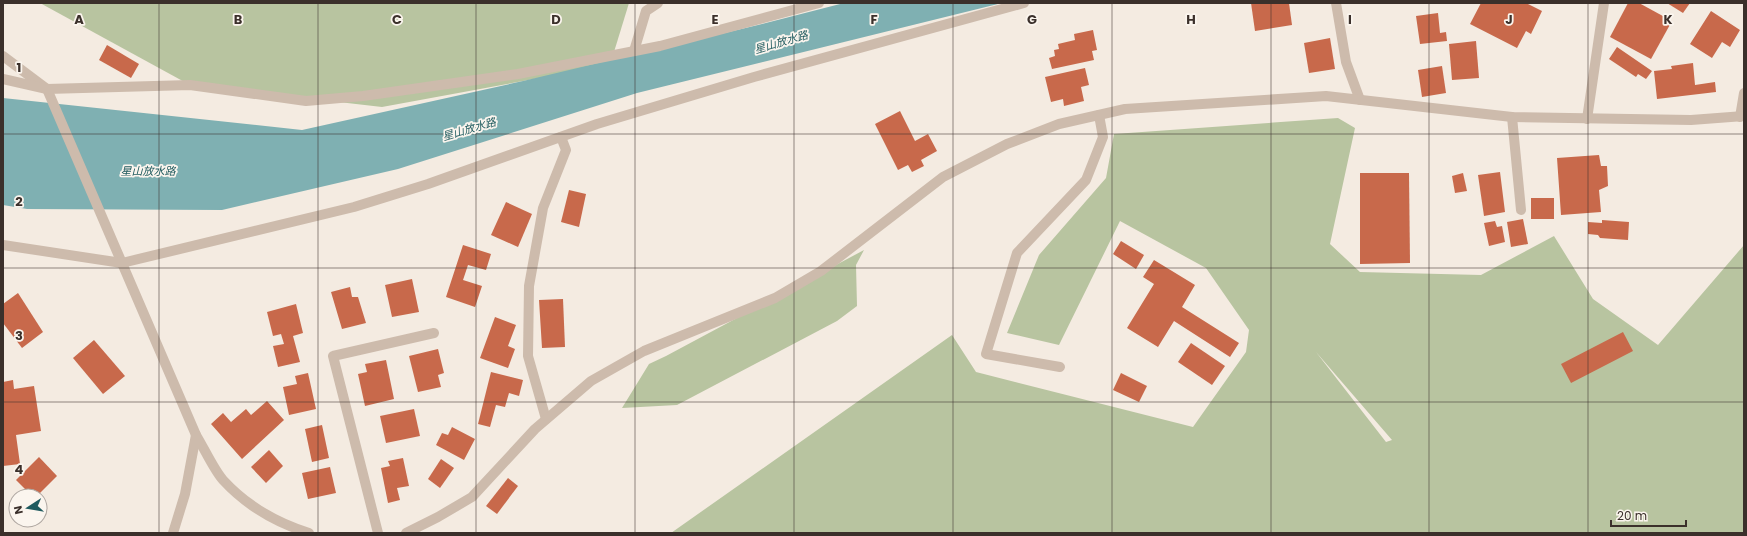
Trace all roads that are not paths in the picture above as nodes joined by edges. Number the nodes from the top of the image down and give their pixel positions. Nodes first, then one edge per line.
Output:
1 (658, 3) edge
2 (819, 3) edge
3 (1024, 3) edge
4 (1336, 3) edge
5 (1604, 3) edge
6 (634, 51) junction
7 (3, 56) edge
8 (3, 79) edge
9 (48, 89) junction
10 (1744, 93) edge
11 (1360, 100) junction
12 (1099, 115) junction
13 (1742, 116) edge
14 (1512, 117) junction
15 (1587, 119) junction
16 (561, 137) junction
17 (1521, 210) dead end
18 (3, 245) edge
19 (122, 263) junction
20 (434, 334) dead end
21 (1060, 367) dead end
22 (546, 419) junction
23 (196, 435) junction
24 (173, 533) edge
25 (309, 533) edge
26 (378, 533) edge
27 (406, 533) edge

1 - 6 street
2 - 6 street
3 - 16 street
4 - 11 street
5 - 15 street
6 - 9 street
7 - 9 street
8 - 9 street
9 - 19 street
10 - 13 street
11 - 12 street
11 - 14 street
12 - 21 street
12 - 22 street
13 - 15 street
14 - 15 street
14 - 17 street
16 - 19 street
16 - 22 street
18 - 19 street
19 - 23 street
20 - 26 street
22 - 27 street
23 - 24 street
23 - 25 street

